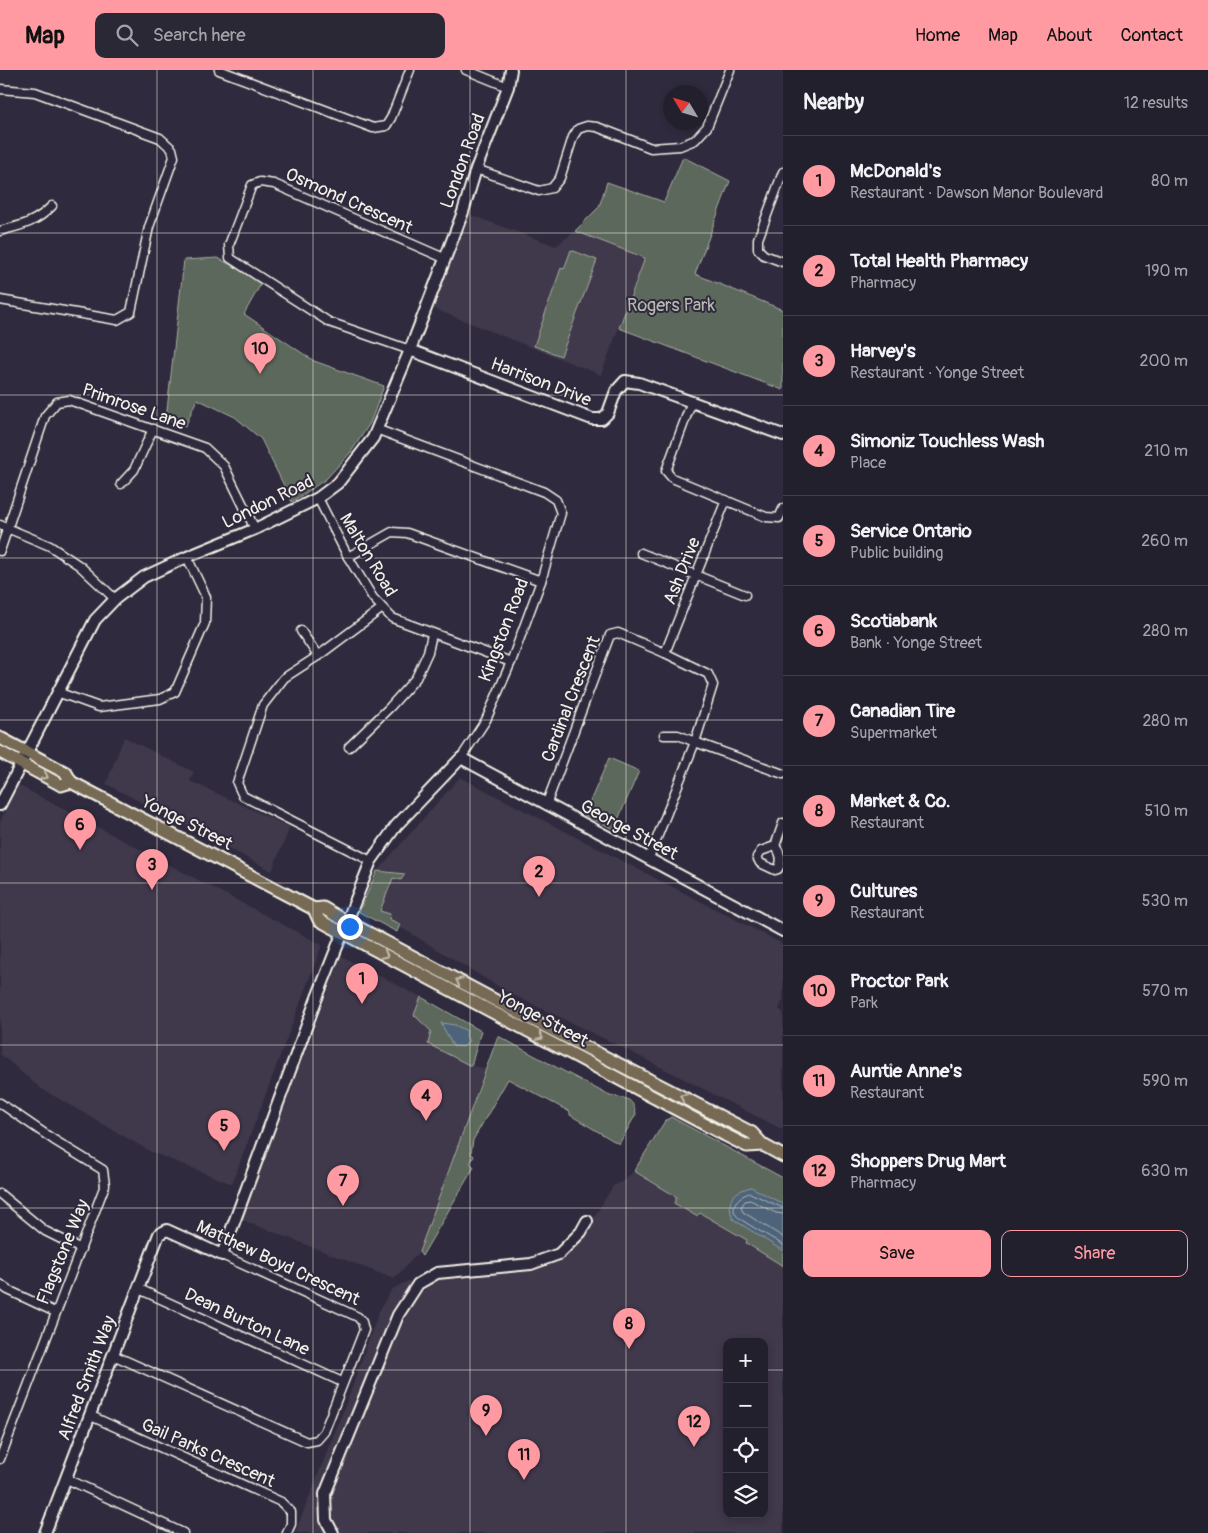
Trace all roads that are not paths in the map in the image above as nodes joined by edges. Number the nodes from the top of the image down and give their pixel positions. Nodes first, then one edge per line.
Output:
1 (219, 70) edge
2 (410, 70) edge
3 (466, 70) edge
4 (511, 70) edge
5 (730, 70) edge
6 (508, 86) junction
7 (0, 89) edge
8 (476, 169) junction
9 (783, 172) edge
10 (52, 206) dead end
11 (0, 231) edge
12 (444, 258) junction
13 (783, 262) edge
14 (0, 300) edge
15 (410, 350) junction
16 (692, 401) junction
17 (153, 429) junction
18 (376, 429) junction
19 (783, 435) edge
20 (121, 484) dead end
21 (318, 498) junction
22 (726, 500) junction
23 (783, 510) edge
24 (0, 525) edge
25 (9, 528) junction
26 (255, 529) junction
27 (0, 551) edge
28 (641, 553) dead end
29 (187, 557) junction
30 (348, 557) junction
31 (696, 575) junction
32 (541, 581) junction
33 (745, 595) dead end
34 (115, 599) junction
35 (381, 609) junction
36 (301, 631) dead end
37 (432, 634) junction
38 (665, 653) junction
39 (318, 656) junction
40 (510, 662) junction
41 (57, 692) junction
42 (664, 735) dead end
43 (0, 738) edge
44 (695, 742) junction
45 (348, 747) dead end
46 (0, 752) edge
47 (27, 752) junction
48 (461, 758) junction
49 (21, 763) junction
50 (783, 774) edge
51 (71, 782) junction
52 (546, 805) junction
53 (0, 806) edge
54 (783, 824) edge
55 (775, 846) junction
56 (749, 851) dead end
57 (757, 855) junction
58 (649, 858) junction
59 (371, 860) junction
60 (314, 909) junction
61 (347, 921) junction
62 (783, 931) edge
63 (342, 932) junction
64 (0, 1103) edge
65 (763, 1145) junction
66 (783, 1156) edge
67 (0, 1194) edge
68 (587, 1221) dead end
69 (159, 1234) joint
70 (81, 1249) junction
71 (222, 1255) junction
72 (0, 1284) edge
73 (138, 1289) junction
74 (55, 1312) junction
75 (113, 1355) junction
76 (342, 1382) junction
77 (91, 1416) junction
78 (0, 1459) edge
79 (67, 1479) junction
80 (45, 1533) edge
81 (182, 1533) edge
82 (287, 1533) edge
83 (333, 1533) edge

1 - 2 street
3 - 6 street
4 - 6 street, London Road
5 - 8 street
6 - 8 street, London Road
7 - 14 street
8 - 12 street, London Road
9 - 13 street
10 - 11 street
12 - 15 street, London Road
12 - 15 street, Osmond Crescent
15 - 16 street, Harrison Drive
15 - 18 street, London Road
16 - 19 street, Harrison Drive
16 - 22 street
17 - 20 street
17 - 25 street, Primrose Lane
17 - 26 street, Primrose Lane
18 - 21 street, London Road
18 - 32 street, Kingston Road
21 - 26 street, London Road
21 - 30 street, Malton Road
22 - 23 street
22 - 31 street, Ash Drive
24 - 25 street
25 - 27 street, Primrose Lane
25 - 34 street
26 - 29 street, London Road
28 - 31 street
29 - 34 street, London Road
29 - 41 street
30 - 32 street
30 - 35 street, Malton Road
31 - 33 street
31 - 38 street, Ash Drive
32 - 40 street, Kingston Road
34 - 41 street, London Road
35 - 37 street, Malton Road
35 - 39 street
36 - 39 street
37 - 40 street, Malton Road
37 - 45 street
38 - 44 street, Cardinal Crescent
38 - 52 street, Cardinal Crescent
39 - 59 street
40 - 48 street, Kingston Road
41 - 47 street, London Road
42 - 44 street
43 - 47 main road, Yonge Street
44 - 50 street
44 - 58 street, Cardinal Crescent
46 - 49 main road, Yonge Street
47 - 49 street, London Road
47 - 51 main road, Yonge Street
48 - 52 street, George Street
48 - 59 street, Kingston Road
49 -> 51 main road, Yonge Street
49 - 53 street, London Road
51 - 60 main road, Yonge Street
52 - 58 street, George Street
54 - 55 street
55 - 57 street
55 - 57 street
56 - 57 street
58 - 62 street, George Street
59 - 61 street, Kingston Road
60 - 61 main road, Yonge Street
60 - 63 main road, Yonge Street
61 - 63 street, Kingston Road
65 -> 61 main road, Yonge Street
63 -> 65 main road, Yonge Street
63 - 71 street, Kingston Road
64 - 70 street, Flagstone Way
65 - 66 main road, Yonge Street
67 - 70 street
68 - 83 street
69 - 71 street, Matthew Boyd Crescent
69 - 73 street, Alfred Smith Way
70 - 74 street, Flagstone Way
71 - 76 street, Matthew Boyd Crescent
72 - 74 street
73 - 75 street, Alfred Smith Way
73 - 76 street, Dean Burton Lane
74 - 78 street, Flagstone Way
75 - 76 street, Matthew Boyd Crescent
75 - 77 street, Alfred Smith Way
77 - 79 street, Alfred Smith Way
77 - 82 street, Gail Parks Crescent
79 - 80 street, Alfred Smith Way
79 - 81 street

